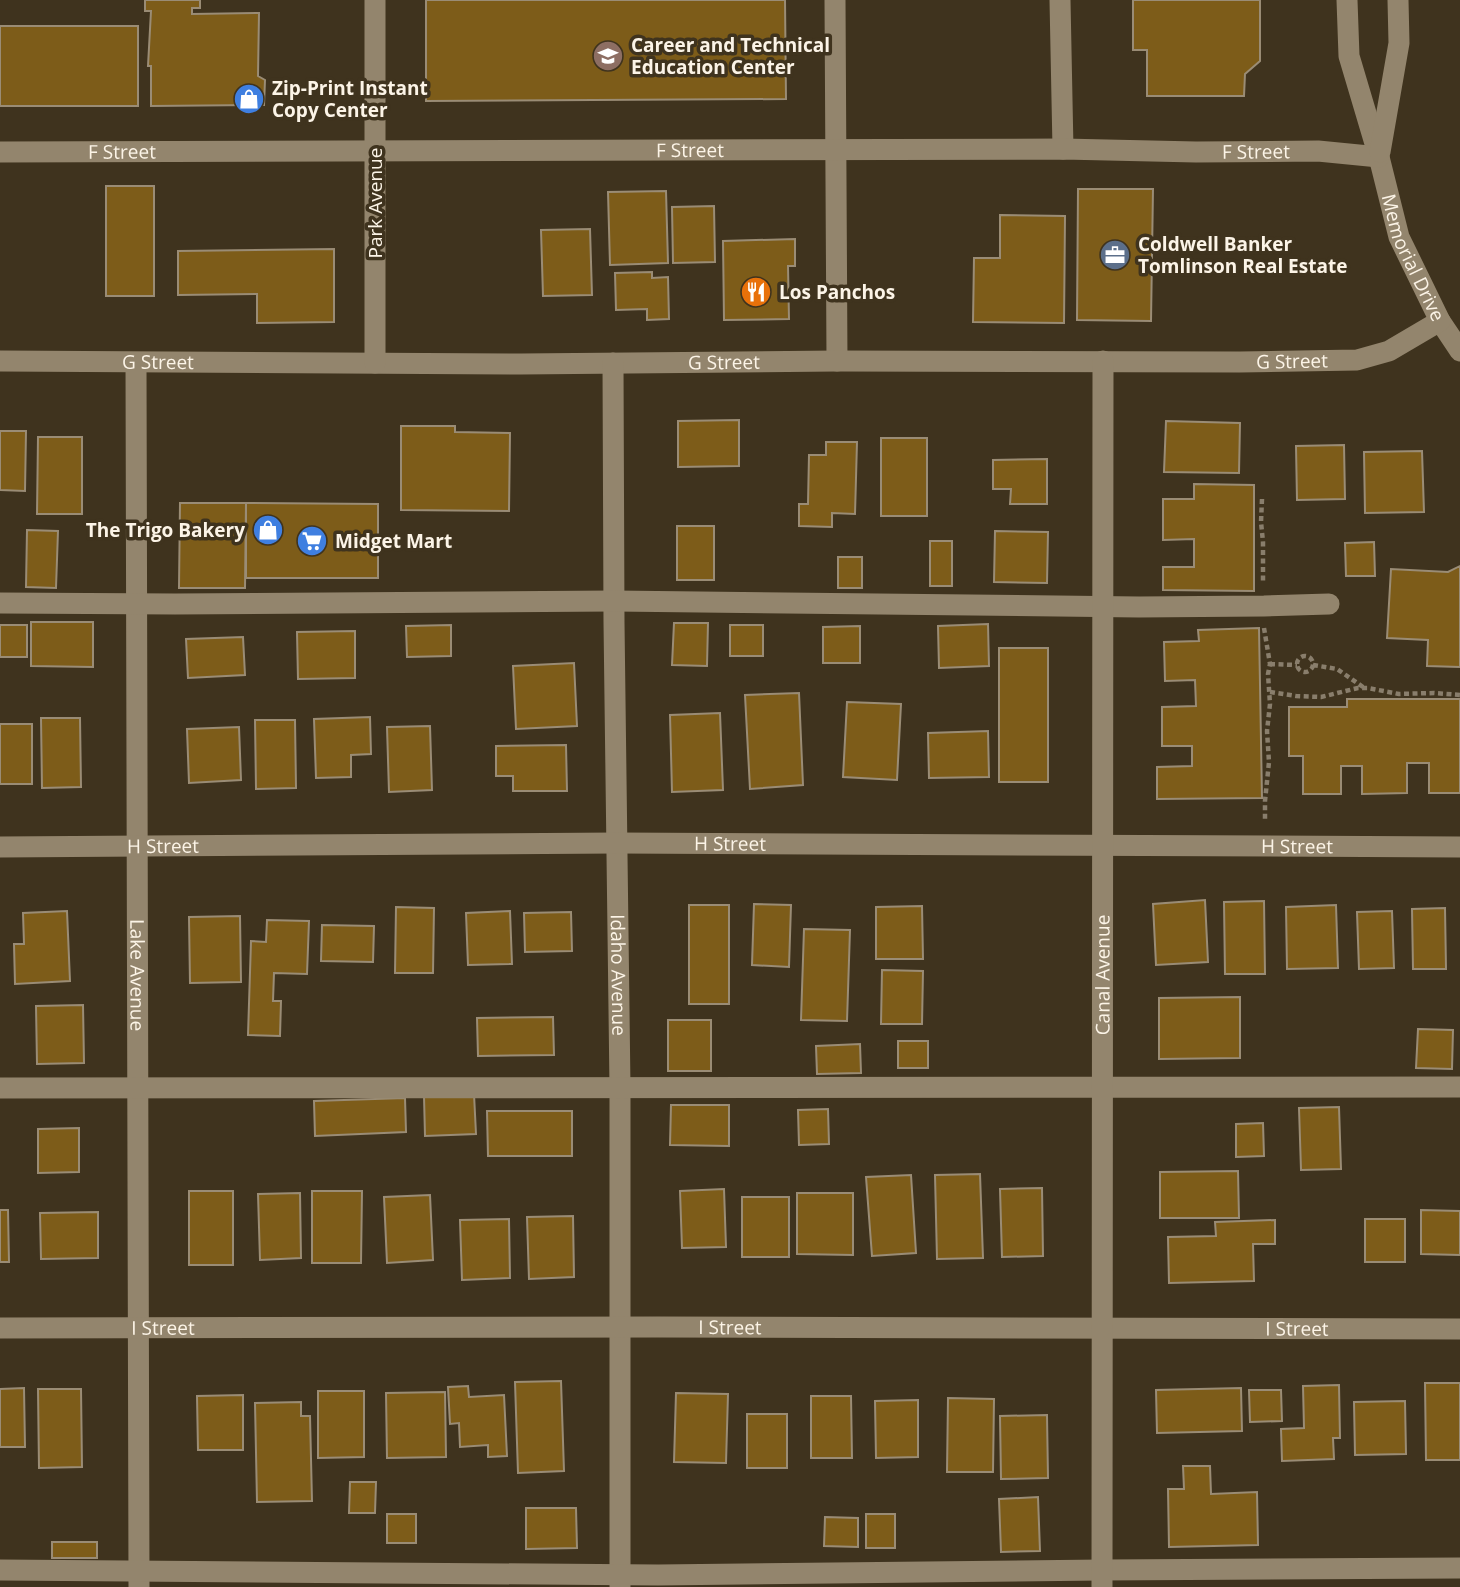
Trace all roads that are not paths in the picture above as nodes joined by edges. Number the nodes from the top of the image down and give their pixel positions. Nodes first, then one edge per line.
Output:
1 (376, 0) edge
2 (835, 0) edge
3 (1060, 0) edge
4 (1347, 0) edge
5 (1398, 0) edge
6 (1063, 149) junction
7 (836, 151) junction
8 (0, 152) edge
9 (375, 152) junction
10 (1379, 157) junction
11 (1440, 321) junction
12 (1460, 351) edge
13 (0, 361) edge
14 (837, 361) junction
15 (1103, 361) junction
16 (136, 363) junction
17 (375, 363) junction
18 (613, 363) junction
19 (614, 601) junction
20 (0, 603) edge
21 (137, 604) junction
22 (1329, 604) dead end
23 (1103, 606) junction
24 (617, 843) junction
25 (1103, 846) junction
26 (0, 847) edge
27 (138, 847) junction
28 (1460, 847) edge
29 (1102, 1086) junction
30 (1460, 1087) edge
31 (0, 1088) edge
32 (138, 1088) junction
33 (620, 1088) junction
34 (0, 1328) edge
35 (139, 1328) junction
36 (620, 1328) junction
37 (1101, 1328) junction
38 (1460, 1329) edge
39 (1460, 1568) edge
40 (0, 1570) edge
41 (1102, 1578) edge
42 (139, 1579) edge
43 (620, 1581) edge

1 - 9 street, Park Avenue
2 - 7 street
3 - 6 street
4 - 10 street, Memorial Drive
5 - 10 street, Memorial Drive
6 - 7 street, F Street
6 - 10 street, F Street
7 - 9 street, F Street
7 - 14 street
8 - 9 street, F Street
9 - 17 street, Park Avenue
10 - 11 street, Memorial Drive
11 - 12 street, Memorial Drive
11 - 15 street, G Street
13 - 16 street, G Street
14 - 15 street, G Street
14 - 18 street, G Street
15 - 23 street, Canal Avenue
16 - 17 street, G Street
16 - 21 street, Lake Avenue
17 - 18 street, G Street
18 - 19 street, Idaho Avenue
19 - 21 street
19 - 23 street
19 - 24 street, Idaho Avenue
20 - 21 street
21 - 27 street, Lake Avenue
22 - 23 street
23 - 25 street, Canal Avenue
24 - 25 street, H Street
24 - 27 street, H Street
24 - 33 street, Idaho Avenue
25 - 28 street, H Street
25 - 29 street, Canal Avenue
26 - 27 street, H Street
27 - 32 street, Lake Avenue
29 - 30 street
29 - 33 street
29 - 37 street, Canal Avenue
31 - 32 street
32 - 33 street
32 - 35 street, Lake Avenue
33 - 36 street, Idaho Avenue
34 - 35 street, I Street
35 - 36 street, I Street
35 - 42 street, Lake Avenue
36 - 37 street, I Street
36 - 43 street, Idaho Avenue
37 - 38 street, I Street
37 - 41 street, Canal Avenue
39 - 41 street
40 - 42 street
41 - 43 street
42 - 43 street

